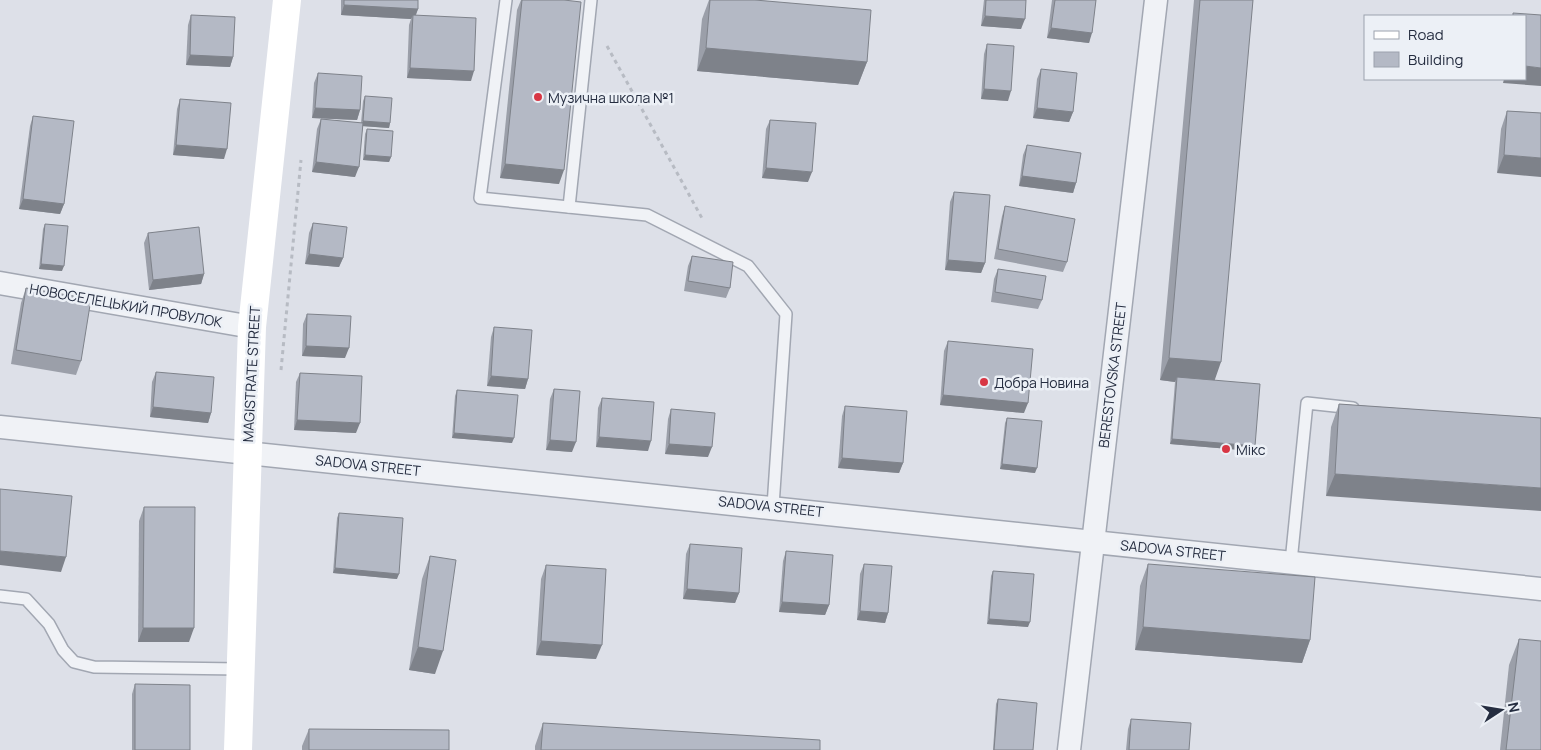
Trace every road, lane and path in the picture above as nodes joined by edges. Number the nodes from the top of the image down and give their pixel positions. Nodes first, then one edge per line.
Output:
1 (287, 0) edge
2 (506, 0) edge
3 (591, 0) edge
4 (1156, 0) edge
5 (590, 15) junction
6 (301, 158) dead end
7 (569, 207) junction
8 (721, 253) junction
9 (0, 283) edge
10 (252, 326) junction
11 (281, 376) dead end
12 (1365, 409) edge
13 (0, 428) edge
14 (248, 454) junction
15 (773, 506) junction
16 (1093, 541) junction
17 (1291, 562) junction
18 (1541, 589) edge
19 (0, 596) edge
20 (240, 669) junction
21 (238, 750) edge
22 (1070, 750) edge

1 - 10 street, MAGISTRATE STREET
2 - 7 lane
3 - 5 lane
4 - 16 street, BERESTOVSKA STREET
5 - 7 lane
5 - 8 path
6 - 11 path
7 - 8 lane
8 - 15 lane
9 - 10 street, НОВОСЕЛЕЦЬКИЙ ПРОВУЛОК
10 - 14 street, MAGISTRATE STREET
12 - 17 lane
13 - 14 street, SADOVA STREET
14 - 15 street, SADOVA STREET
14 - 20 street, MAGISTRATE STREET
15 - 16 street, SADOVA STREET
16 - 17 street, SADOVA STREET
16 - 22 street, BERESTOVSKA STREET
17 - 18 street, SADOVA STREET
19 - 20 lane
20 - 21 street, MAGISTRATE STREET

